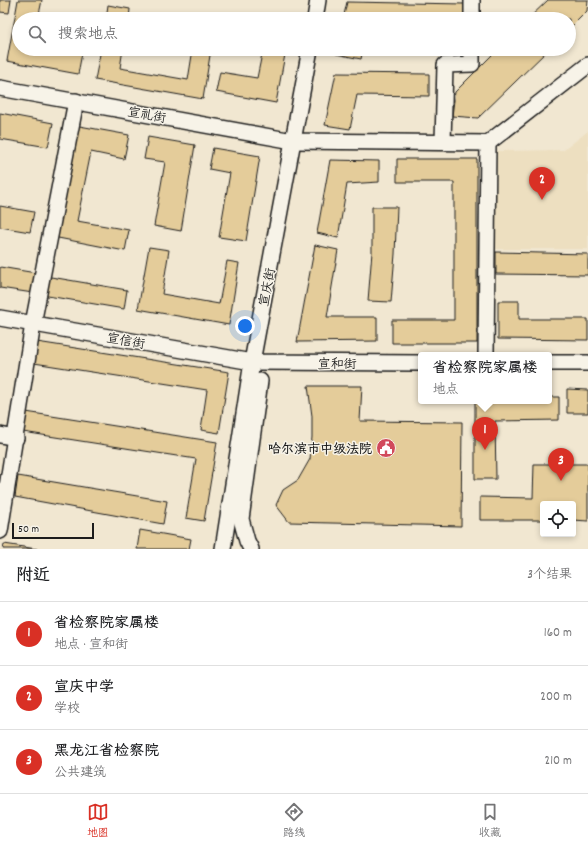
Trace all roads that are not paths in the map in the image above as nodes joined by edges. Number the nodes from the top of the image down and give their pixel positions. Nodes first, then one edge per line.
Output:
1 (318, 0) edge
2 (472, 0) edge
3 (316, 12) edge
4 (472, 12) edge
5 (309, 56) edge
6 (472, 56) edge
7 (588, 65) edge
8 (0, 88) edge
9 (76, 101) junction
10 (293, 141) junction
11 (443, 142) junction
12 (488, 143) junction
13 (0, 318) edge
14 (33, 324) junction
15 (486, 352) edge
16 (257, 362) junction
17 (418, 363) edge
18 (552, 363) edge
19 (588, 363) edge
20 (0, 435) edge
21 (16, 438) junction
22 (0, 531) edge
23 (224, 549) edge
24 (251, 549) edge

1 - 3 street
2 - 4 street
5 - 10 street, 宣庆街
6 - 11 street
7 - 12 street
8 - 9 street, 宣礼街
9 - 10 street, 宣礼街
9 - 14 street
10 - 11 street, 宣礼街
10 - 16 street, 宣庆街
11 - 12 street, 宣礼街
12 - 15 street
13 - 14 street, 宣信街
14 - 16 street, 宣信街
14 - 21 street
16 - 17 street, 宣和街
16 - 23 street, 宣庆街
16 - 24 street
18 - 19 street
20 - 21 street
21 - 22 street

